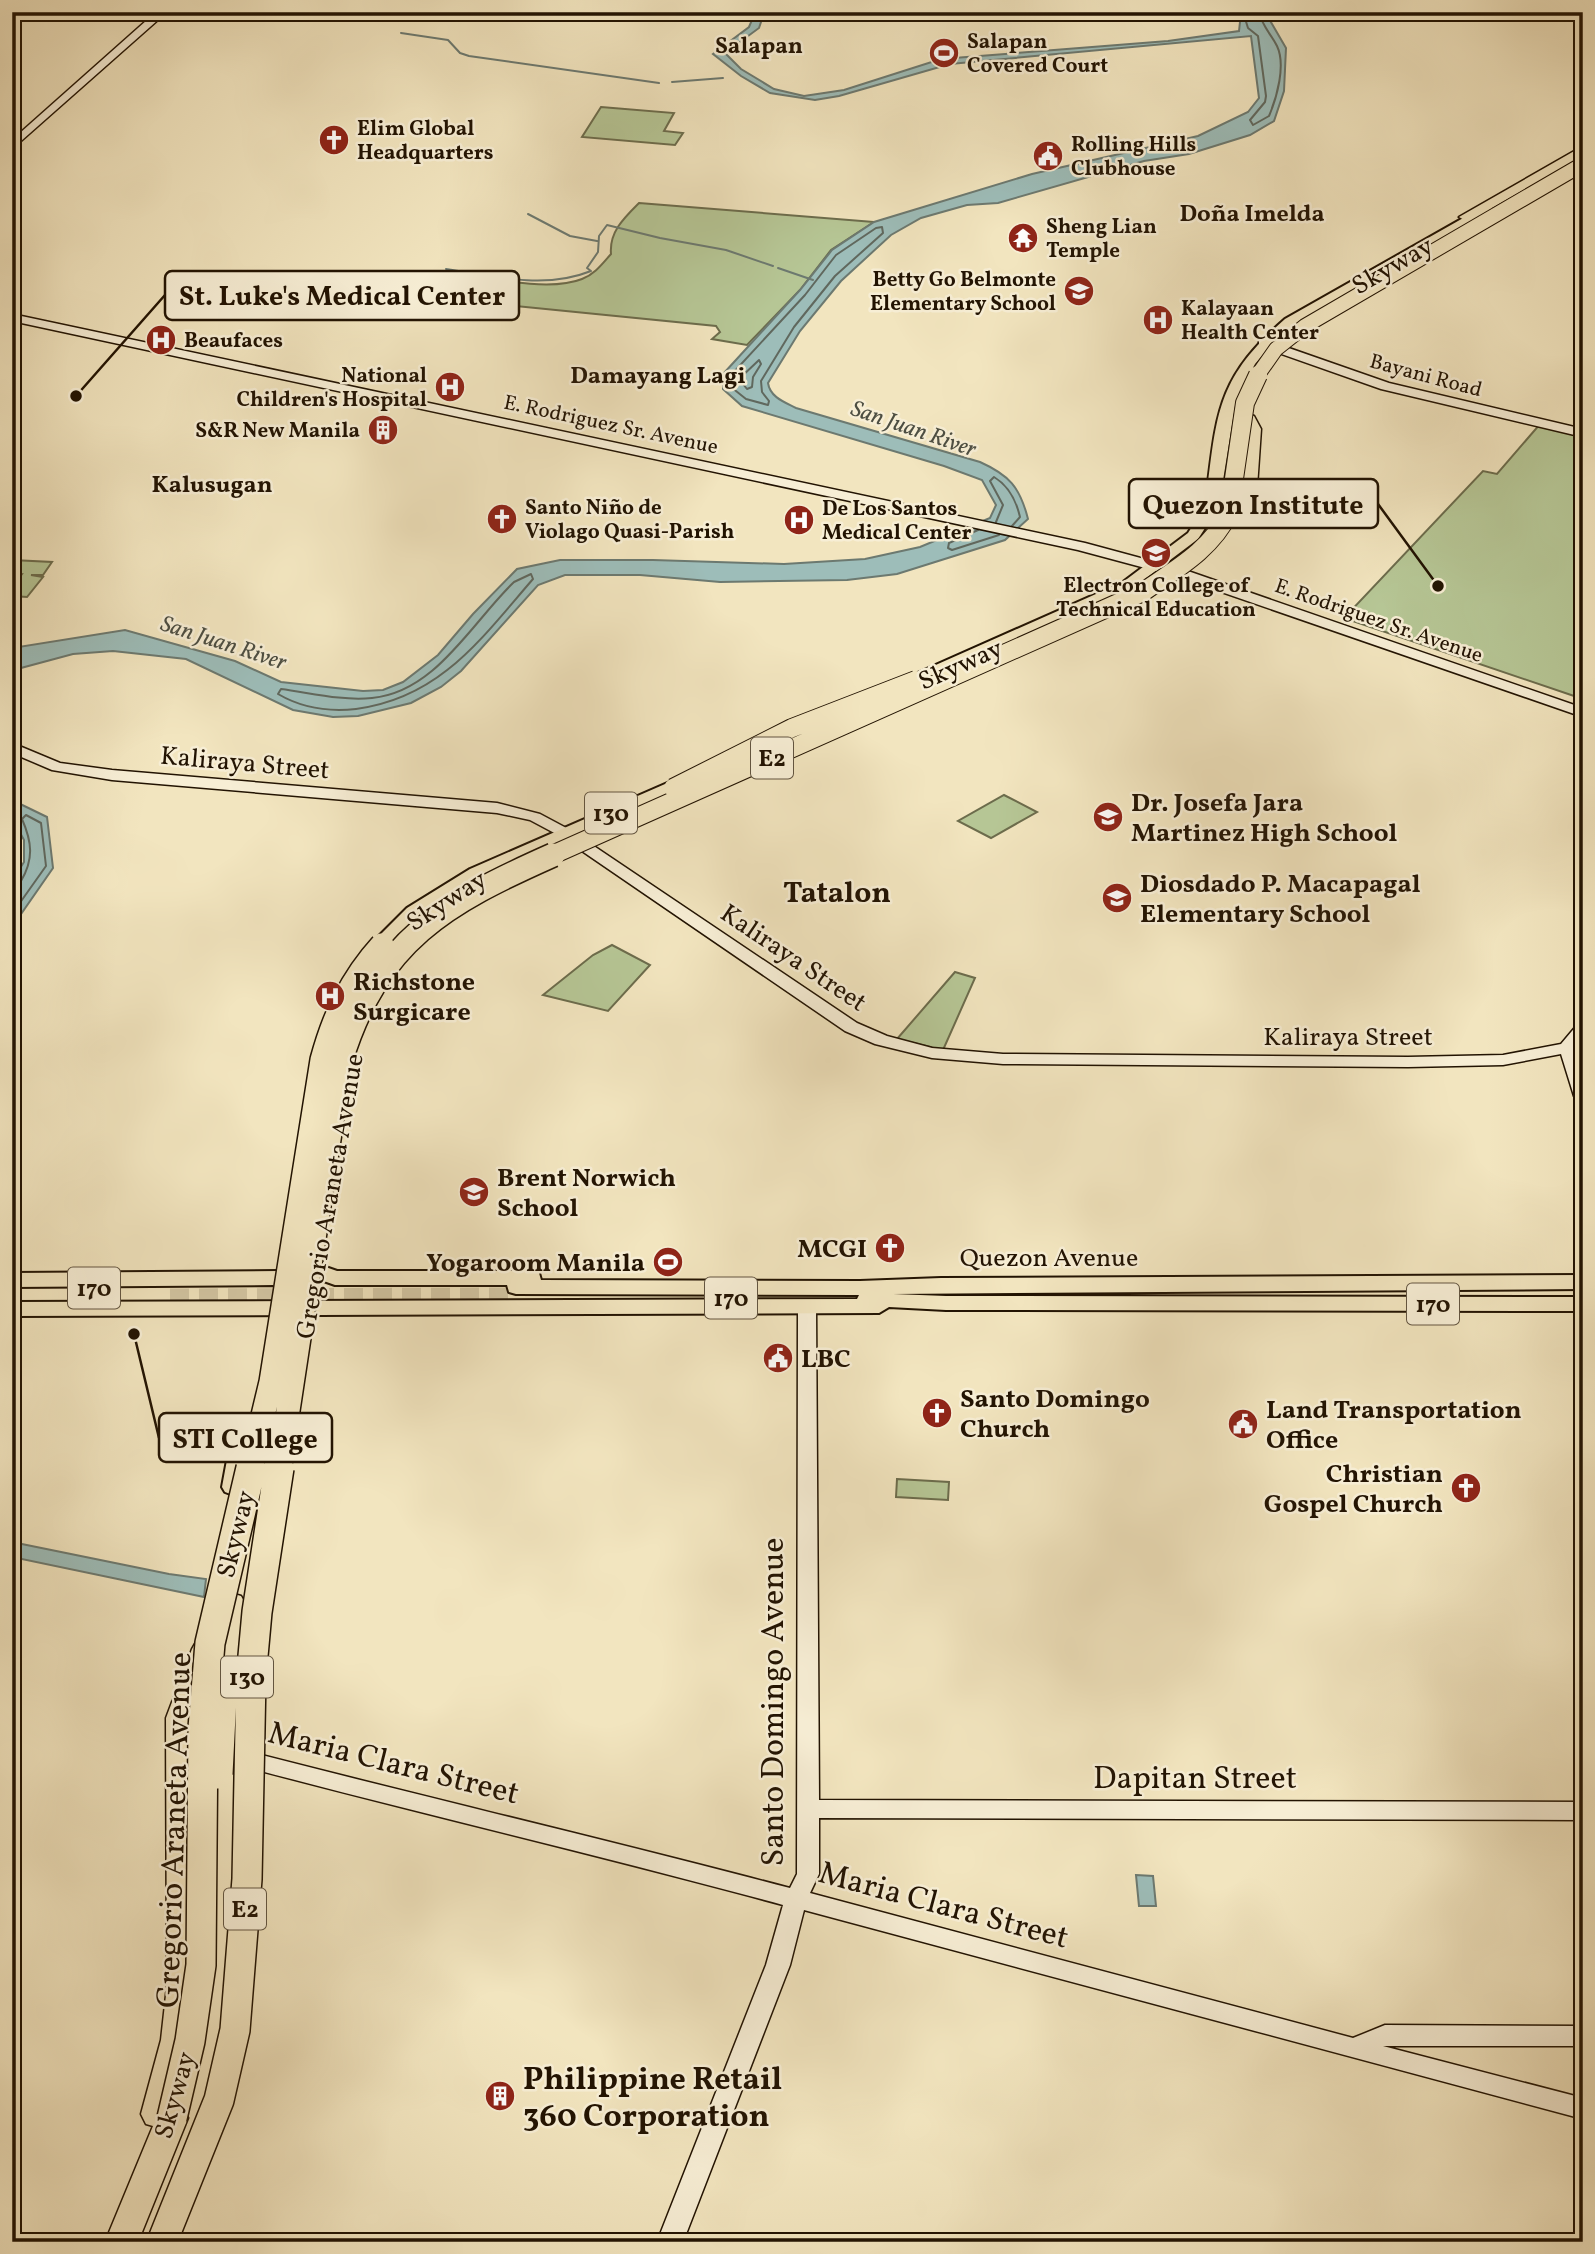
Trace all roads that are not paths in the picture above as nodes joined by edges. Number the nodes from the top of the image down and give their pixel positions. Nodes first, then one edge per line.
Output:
1 (162, 12) edge
2 (12, 146) edge
3 (1583, 153) edge
4 (1583, 166) edge
5 (1552, 171) junction
6 (1530, 180) junction
7 (1402, 260) junction
8 (21, 319) edge
9 (12, 329) edge
10 (1263, 343) junction
11 (1279, 349) junction
12 (1250, 427) joint
13 (1583, 433) edge
14 (1171, 568) junction
15 (948, 675) junction
16 (1583, 706) edge
17 (1583, 713) edge
18 (12, 747) edge
19 (565, 833) junction
20 (582, 845) junction
21 (1583, 1029) edge
22 (1575, 1048) edge
23 (327, 1080) junction
24 (1583, 1096) edge
25 (332, 1153) junction
26 (292, 1189) junction
27 (314, 1270) junction
28 (278, 1278) junction
29 (12, 1280) edge
30 (1583, 1282) edge
31 (1316, 1284) junction
32 (1353, 1284) junction
33 (12, 1288) edge
34 (516, 1292) tunnel mouth
35 (944, 1294) junction
36 (12, 1300) edge
37 (1327, 1303) junction
38 (1366, 1304) junction
39 (1583, 1304) edge
40 (807, 1306) junction
41 (274, 1307) junction
42 (309, 1307) junction
43 (12, 1308) edge
44 (258, 1420) joint
45 (226, 1590) junction
46 (210, 1643) junction
47 (205, 1749) junction
48 (240, 1758) junction
49 (807, 1809) junction
50 (1583, 1811) edge
51 (796, 1899) junction
52 (1583, 2036) edge
53 (1356, 2048) junction
54 (1583, 2109) edge
55 (160, 2120) junction
56 (167, 2236) edge
57 (113, 2242) edge
58 (123, 2242) edge
59 (670, 2242) edge

1 - 2 street
3 - 5 main road, Gregorio Araneta Avenue / 130
3 - 6 highway
3 - 7 highway, Skyway / E2
4 - 11 main road
4 - 14 highway, Skyway / E2, bridge
5 - 6 highway
5 - 10 main road, Gregorio Araneta Avenue / 130
6 - 7 highway
7 - 15 highway, Skyway / E2
8 - 9 street
8 - 14 street, E. Rodriguez Sr. Avenue
10 - 11 street, Bayani Road
10 - 14 main road, Gregorio Araneta Avenue / 130
11 - 12 main road
11 - 13 street, Bayani Road
12 - 14 highway, bridge
14 - 15 highway, Skyway / E2, bridge
14 - 16 street, E. Rodriguez Sr. Avenue
14 - 17 street, E. Rodriguez Sr. Avenue
14 - 19 main road, Gregorio Araneta Avenue / 130
14 - 20 main road, Gregorio Araneta Avenue / 130
15 - 23 highway, bridge
15 - 23 highway, bridge
15 - 46 highway, Skyway / E2, bridge
15 - 56 highway, Skyway / E2, bridge
18 - 19 street, Kaliraya Street
19 - 20 street, Kaliraya Street
19 - 26 main road, Gregorio Araneta Avenue / 130
20 - 22 street, Kaliraya Street
20 - 25 main road, Gregorio Araneta Avenue / 130
21 - 22 street
22 - 24 street
23 - 25 highway
23 - 26 highway
25 - 27 main road, Gregorio Araneta Avenue / 130
26 - 28 main road, Gregorio Araneta Avenue / 130
27 - 35 main road
27 - 42 main road, Gregorio Araneta Avenue / 130
28 - 29 main road
28 - 41 main road, Gregorio Araneta Avenue / 130
28 - 42 main road
30 - 32 main road, Quezon Avenue / 170
31 - 32 main road, Quezon Avenue / 170
31 - 35 main road, Quezon Avenue / 170
31 - 37 main road
32 - 38 main road
33 - 36 main road, 170
34 - 35 main road, Quezon Avenue / 170
35 - 37 main road, Quezon Avenue / 170
35 - 40 main road
37 - 38 main road, Quezon Avenue / 170
38 - 39 main road, Quezon Avenue / 170
40 - 42 main road
40 - 49 street, Santo Domingo Avenue
41 - 42 main road
41 - 43 main road
41 - 44 main road, Gregorio Araneta Avenue / 130
42 - 48 main road, Gregorio Araneta Avenue / 130
44 - 45 highway
45 - 47 main road, Gregorio Araneta Avenue / 130
45 - 55 highway, bridge
46 - 55 highway, Skyway / E2, bridge
46 - 55 highway
47 - 48 street, Maria Clara Street
47 - 58 main road, Gregorio Araneta Avenue / 130
48 - 51 street, Maria Clara Street
48 - 56 main road, Gregorio Araneta Avenue / 130
49 - 50 street, Dapitan Street
49 - 51 street, Santo Domingo Avenue
51 - 53 street, Maria Clara Street
51 - 59 street, Santo Domingo Avenue
52 - 53 street
53 - 54 street, Maria Clara Street
55 - 57 highway
55 - 58 highway, Skyway / E2

